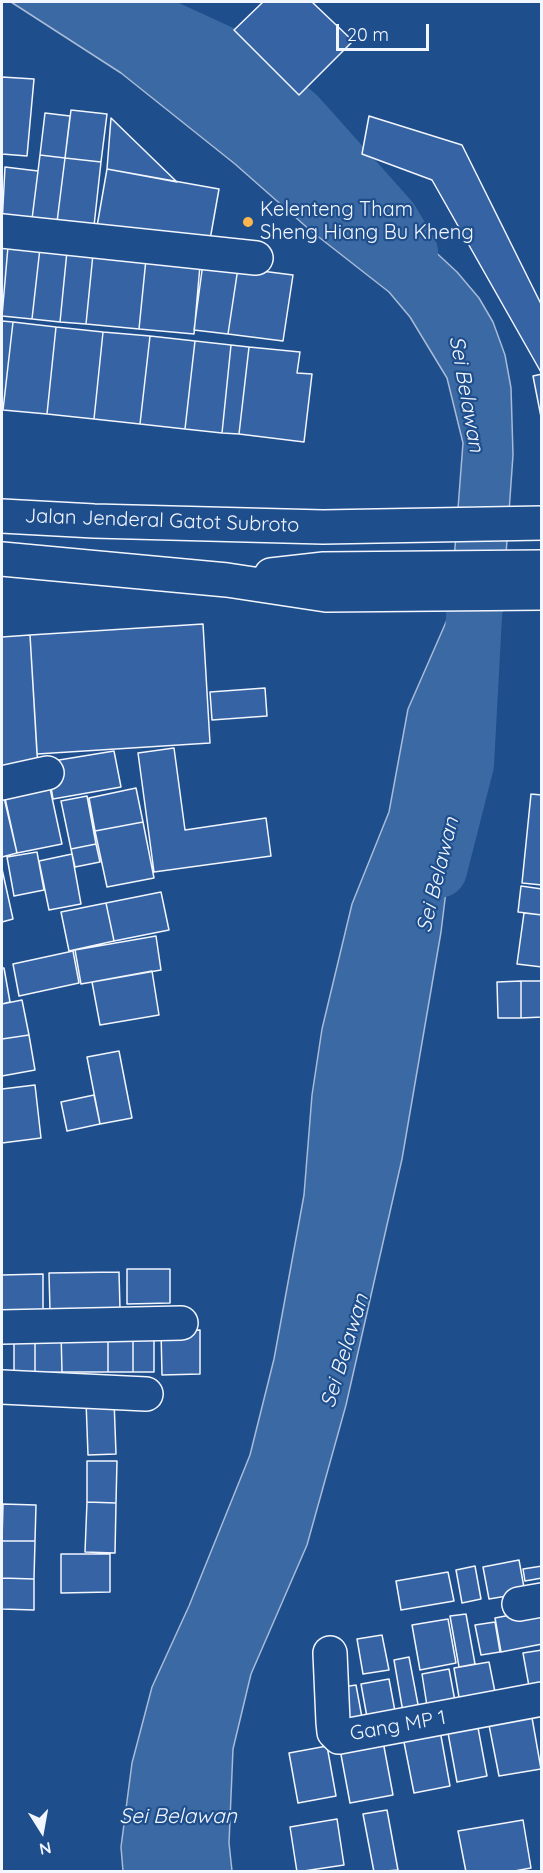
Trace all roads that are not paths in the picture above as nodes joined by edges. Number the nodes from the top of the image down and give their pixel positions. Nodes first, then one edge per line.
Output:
1 (2, 231) edge
2 (256, 258) dead end
3 (2, 516) edge
4 (542, 523) edge
5 (2, 559) edge
6 (542, 567) edge
7 (325, 582) junction
8 (542, 593) edge
9 (47, 773) dead end
10 (2, 783) edge
11 (181, 1323) dead end
12 (2, 1327) edge
13 (2, 1387) edge
14 (146, 1394) dead end
15 (330, 1653) dead end
16 (542, 1699) edge

1 - 2 main road
3 - 4 main road, Jalan Jenderal Gatot Subroto
5 - 7 main road
6 - 7 main road
7 - 8 main road
9 - 10 main road
11 - 12 main road
13 - 14 main road
15 - 16 main road, Gang MP 1

